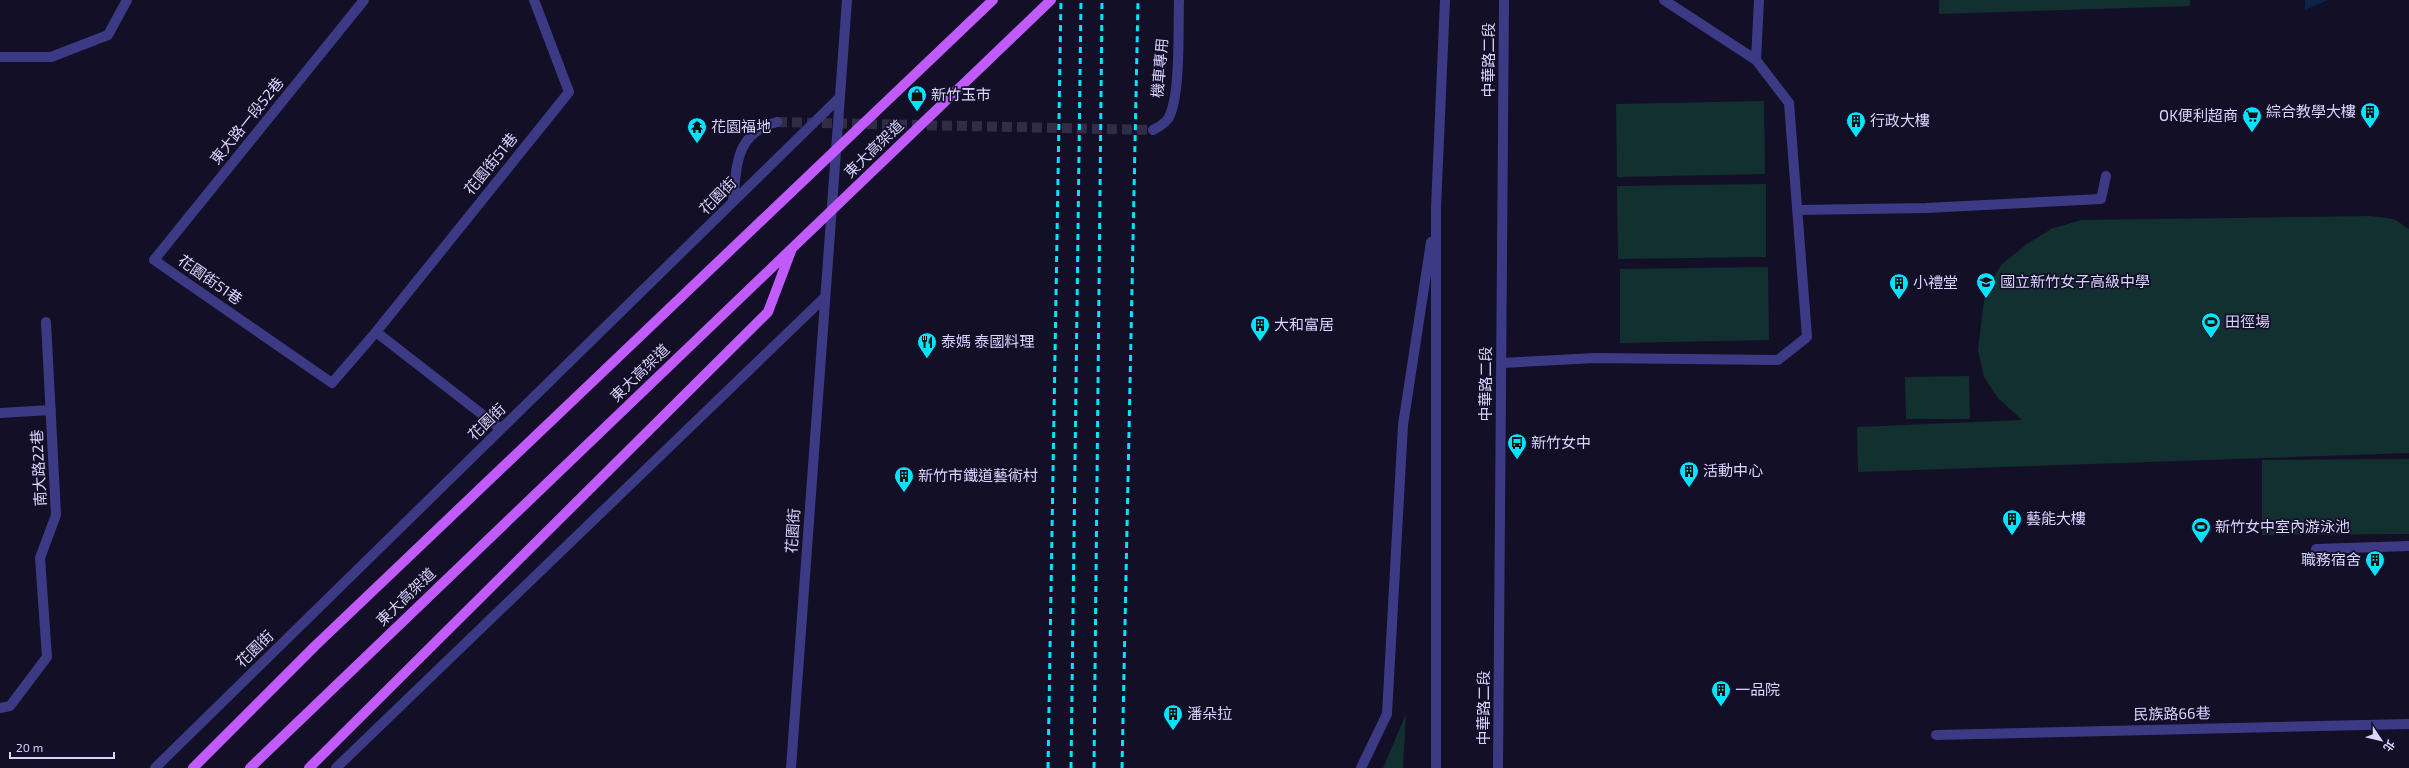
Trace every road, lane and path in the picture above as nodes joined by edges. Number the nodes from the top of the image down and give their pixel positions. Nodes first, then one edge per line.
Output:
1 (127, 0) edge
2 (364, 0) edge
3 (534, 0) edge
4 (846, 0) edge
5 (993, 0) edge
6 (1051, 0) edge
7 (1179, 0) edge
8 (1445, 0) edge
9 (1504, 0) edge
10 (1664, 0) edge
11 (1759, 0) edge
12 (0, 57) edge
13 (1756, 60) junction
14 (839, 98) junction
15 (778, 122) tunnel mouth
16 (1153, 130) tunnel mouth
17 (2106, 176) dead end
18 (733, 201) junction
19 (1436, 208) junction
20 (1797, 210) junction
21 (792, 248) junction
22 (154, 260) joint
23 (824, 297) junction
24 (46, 322) dead end
25 (376, 332) junction
26 (1502, 363) junction
27 (51, 410) junction
28 (0, 413) edge
29 (501, 429) junction
30 (2409, 546) edge
31 (2316, 549) dead end
32 (0, 708) edge
33 (2409, 724) edge
34 (1936, 735) dead end
35 (154, 768) edge
36 (193, 768) edge
37 (250, 768) edge
38 (309, 768) edge
39 (336, 768) edge
40 (790, 768) edge
41 (1361, 768) edge
42 (1436, 768) edge
43 (1498, 768) edge

1 - 12 street
2 - 22 street, 東大路一段52巷
3 - 25 street, 花園街51巷
4 - 14 street, 花園街
5 - 36 main road, 東大高架道
6 - 21 main road, 東大高架道
7 - 16 street, 機車專用
8 - 19 street
9 - 26 street, 中華路二段
10 - 13 street
11 - 13 street
13 - 20 street
14 - 18 street, 花園街
14 - 23 street, 花園街
15 - 18 street
17 - 20 street
18 - 29 street, 花園街
19 - 41 street
19 - 42 street
20 - 26 street
21 - 37 main road, 東大高架道
21 - 38 main road
22 - 25 street, 花園街51巷
23 - 39 street
23 - 40 street, 花園街
24 - 27 street, 南大路22巷
25 - 29 street
26 - 43 street, 中華路二段
27 - 28 street
27 - 32 street, 南大路22巷
29 - 35 street, 花園街
30 - 31 street
33 - 34 street, 民族路66巷

